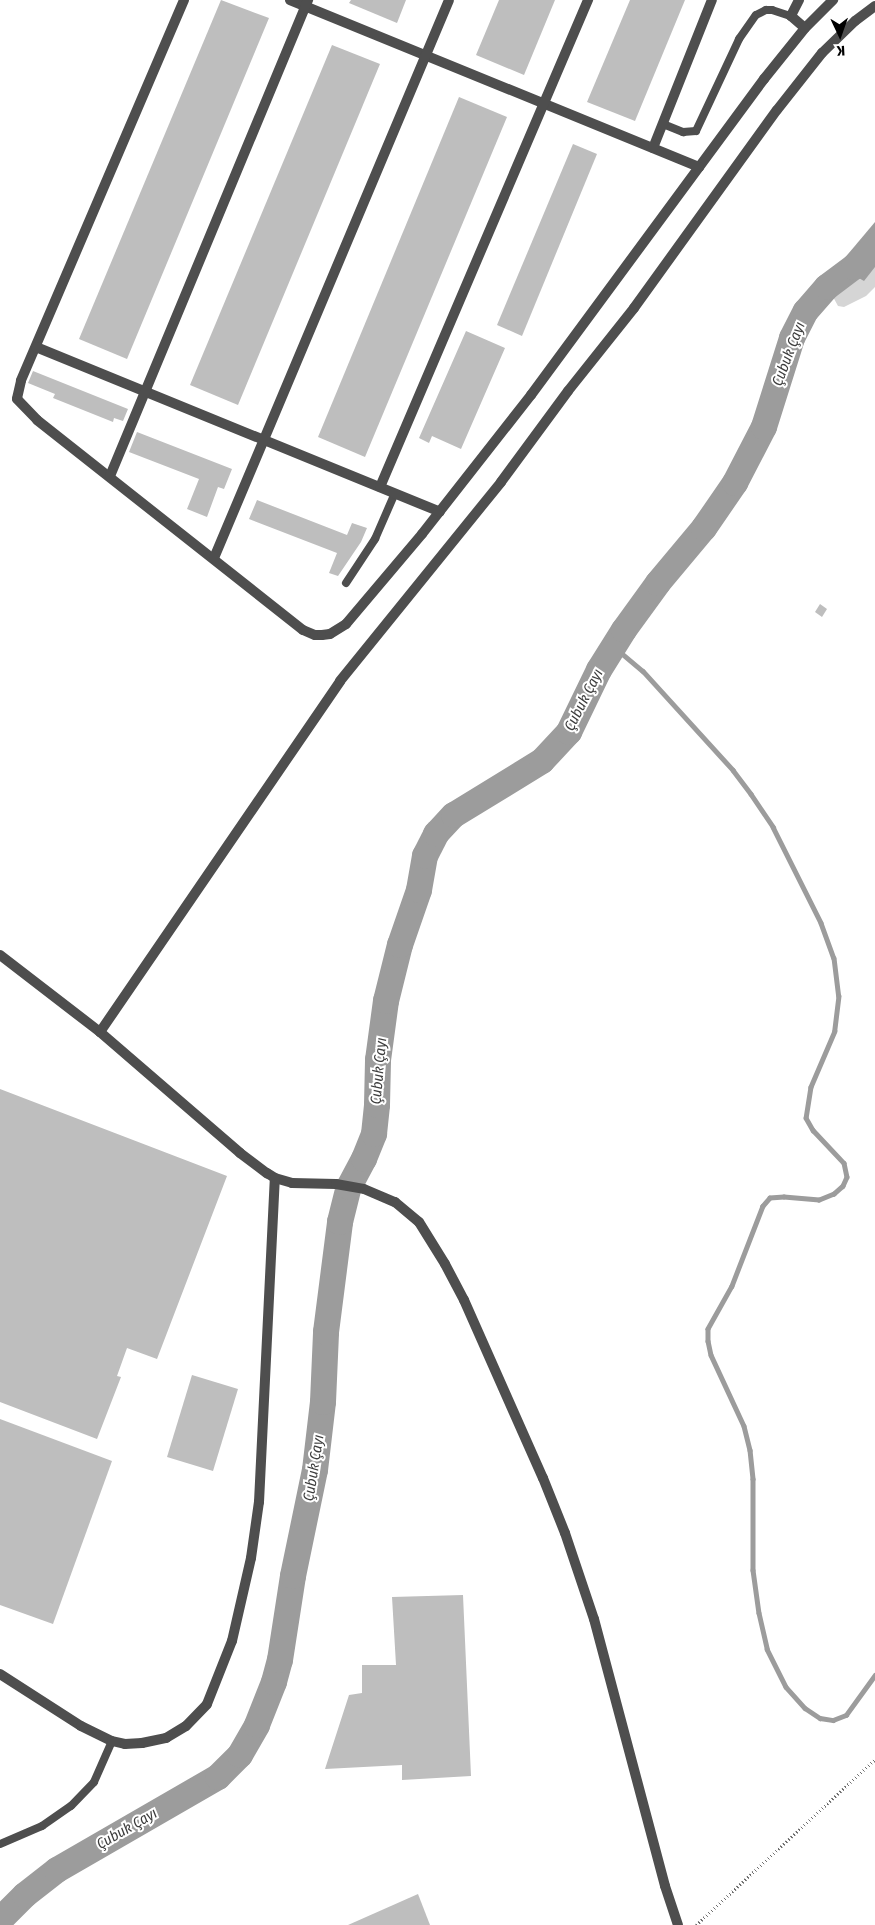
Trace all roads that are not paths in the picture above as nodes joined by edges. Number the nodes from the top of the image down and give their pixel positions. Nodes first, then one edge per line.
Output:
1 (184, 0) edge
2 (290, 0) edge
3 (449, 0) edge
4 (588, 0) edge
5 (712, 0) edge
6 (799, 0) edge
7 (833, 0) edge
8 (307, 3) edge
9 (875, 6) edge
10 (791, 16) junction
11 (806, 28) junction
12 (426, 56) junction
13 (545, 104) junction
14 (662, 124) junction
15 (653, 148) junction
16 (699, 167) junction
17 (36, 347) junction
18 (145, 390) junction
19 (265, 439) junction
20 (110, 476) junction
21 (380, 487) junction
22 (395, 494) junction
23 (440, 512) junction
24 (214, 558) junction
25 (346, 583) dead end
26 (0, 955) edge
27 (100, 1032) junction
28 (276, 1178) junction
29 (0, 1674) edge
30 (112, 1740) junction
31 (0, 1844) edge
32 (678, 1925) edge

1 - 17 street
2 - 8 street
3 - 12 street
4 - 13 street
5 - 14 street
6 - 10 street
7 - 11 street
8 - 12 street
8 - 18 street
9 - 27 street
10 - 11 street
10 - 14 lane
11 - 16 street
12 - 13 street
12 - 19 street
13 - 15 street
13 - 21 street
14 - 15 street
15 - 16 street
16 - 23 street
17 - 18 street
17 - 20 street
18 - 19 street
18 - 20 street
19 - 21 street
19 - 24 street
20 - 24 street
21 - 22 street
22 - 23 street
22 - 25 lane
23 - 24 street
26 - 27 street
27 - 28 street
28 - 30 street
28 - 32 street
29 - 30 street
30 - 31 lane

